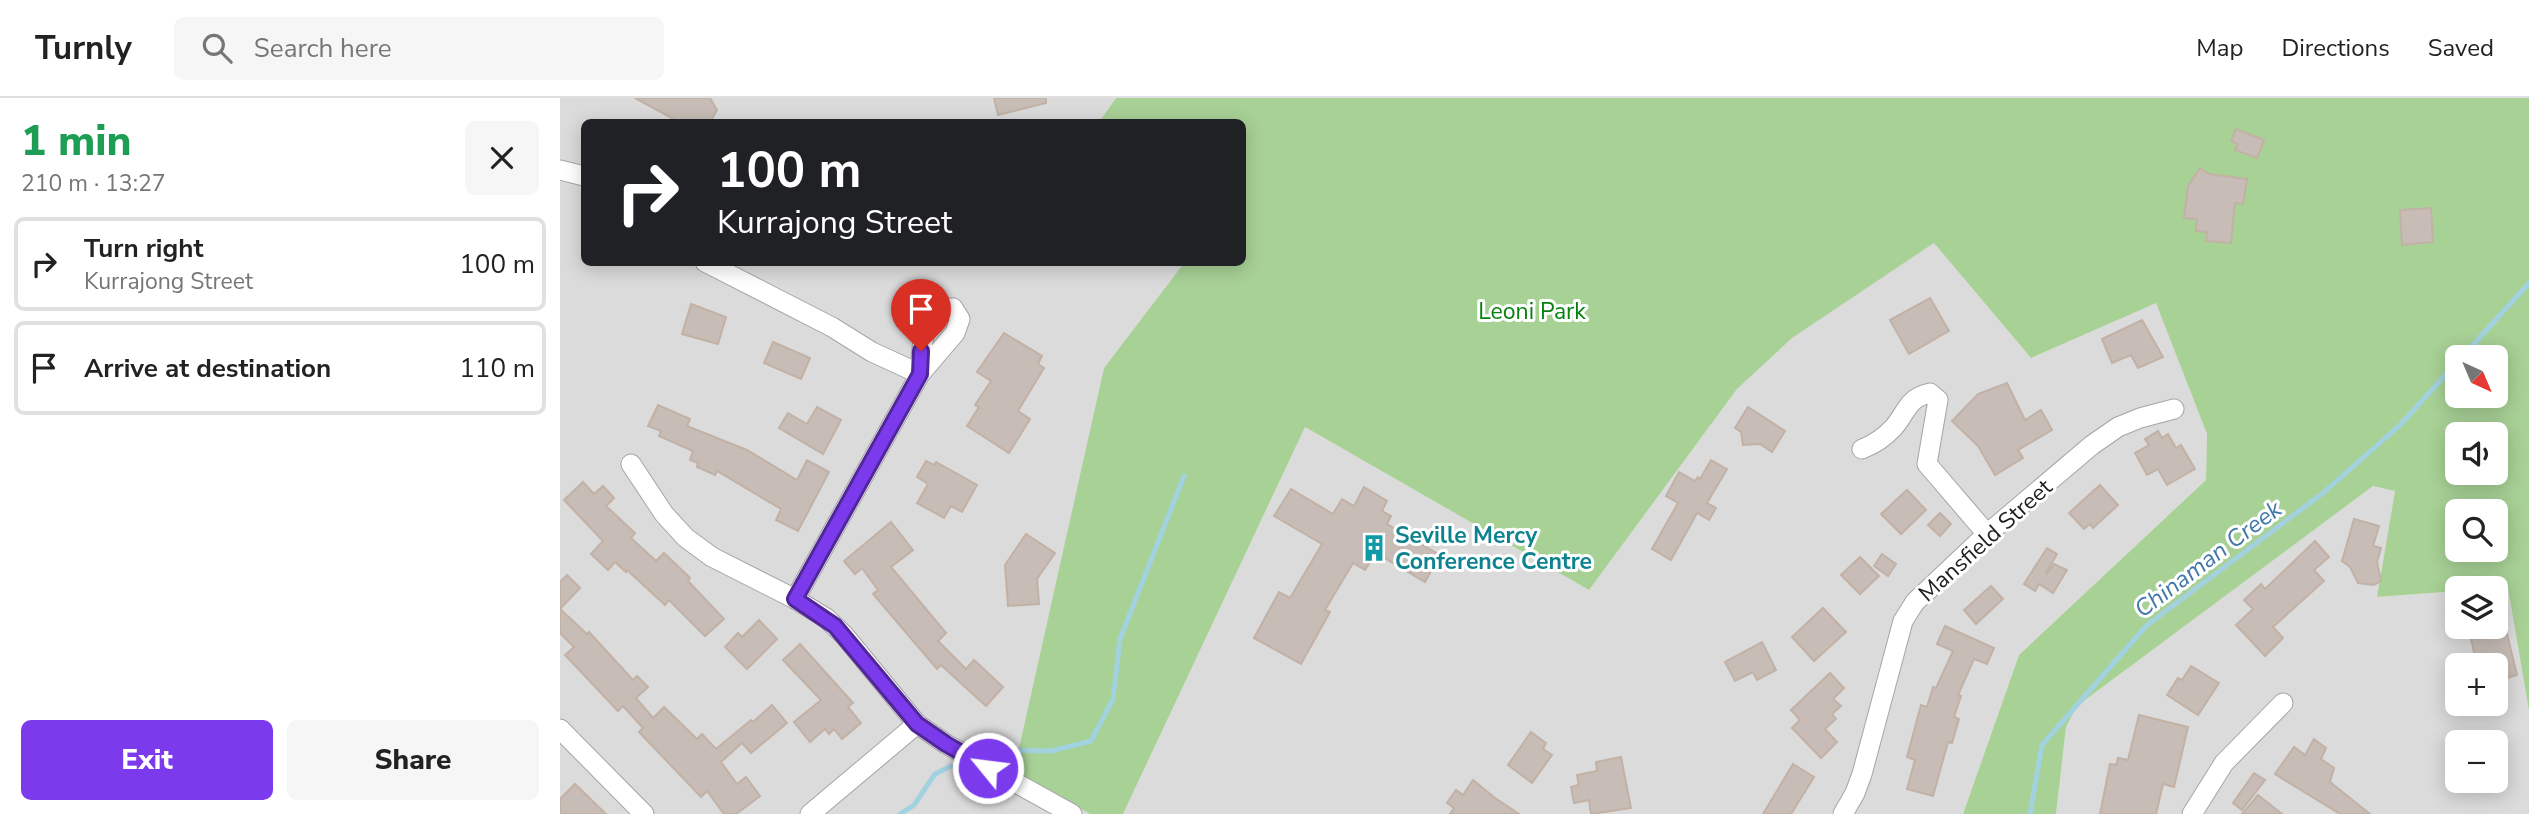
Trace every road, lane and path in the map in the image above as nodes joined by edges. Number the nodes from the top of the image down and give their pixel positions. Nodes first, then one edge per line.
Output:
1 (560, 170) edge
2 (581, 175) edge
3 (713, 266) edge
4 (2174, 408) dead end
5 (1862, 449) dead end
6 (631, 464) dead end
7 (1987, 534) junction
8 (795, 599) junction
9 (2283, 703) dead end
10 (917, 724) junction
11 (560, 729) edge
12 (644, 814) edge
13 (810, 814) edge
14 (1072, 814) edge
15 (1843, 814) edge
16 (2192, 814) edge

1 - 2 street
3 - 8 street
4 - 7 street, Mansfield Street
5 - 7 street
6 - 8 street
7 - 15 street, Mansfield Street
8 - 10 street
9 - 16 street
10 - 13 street
10 - 14 street
11 - 12 street

